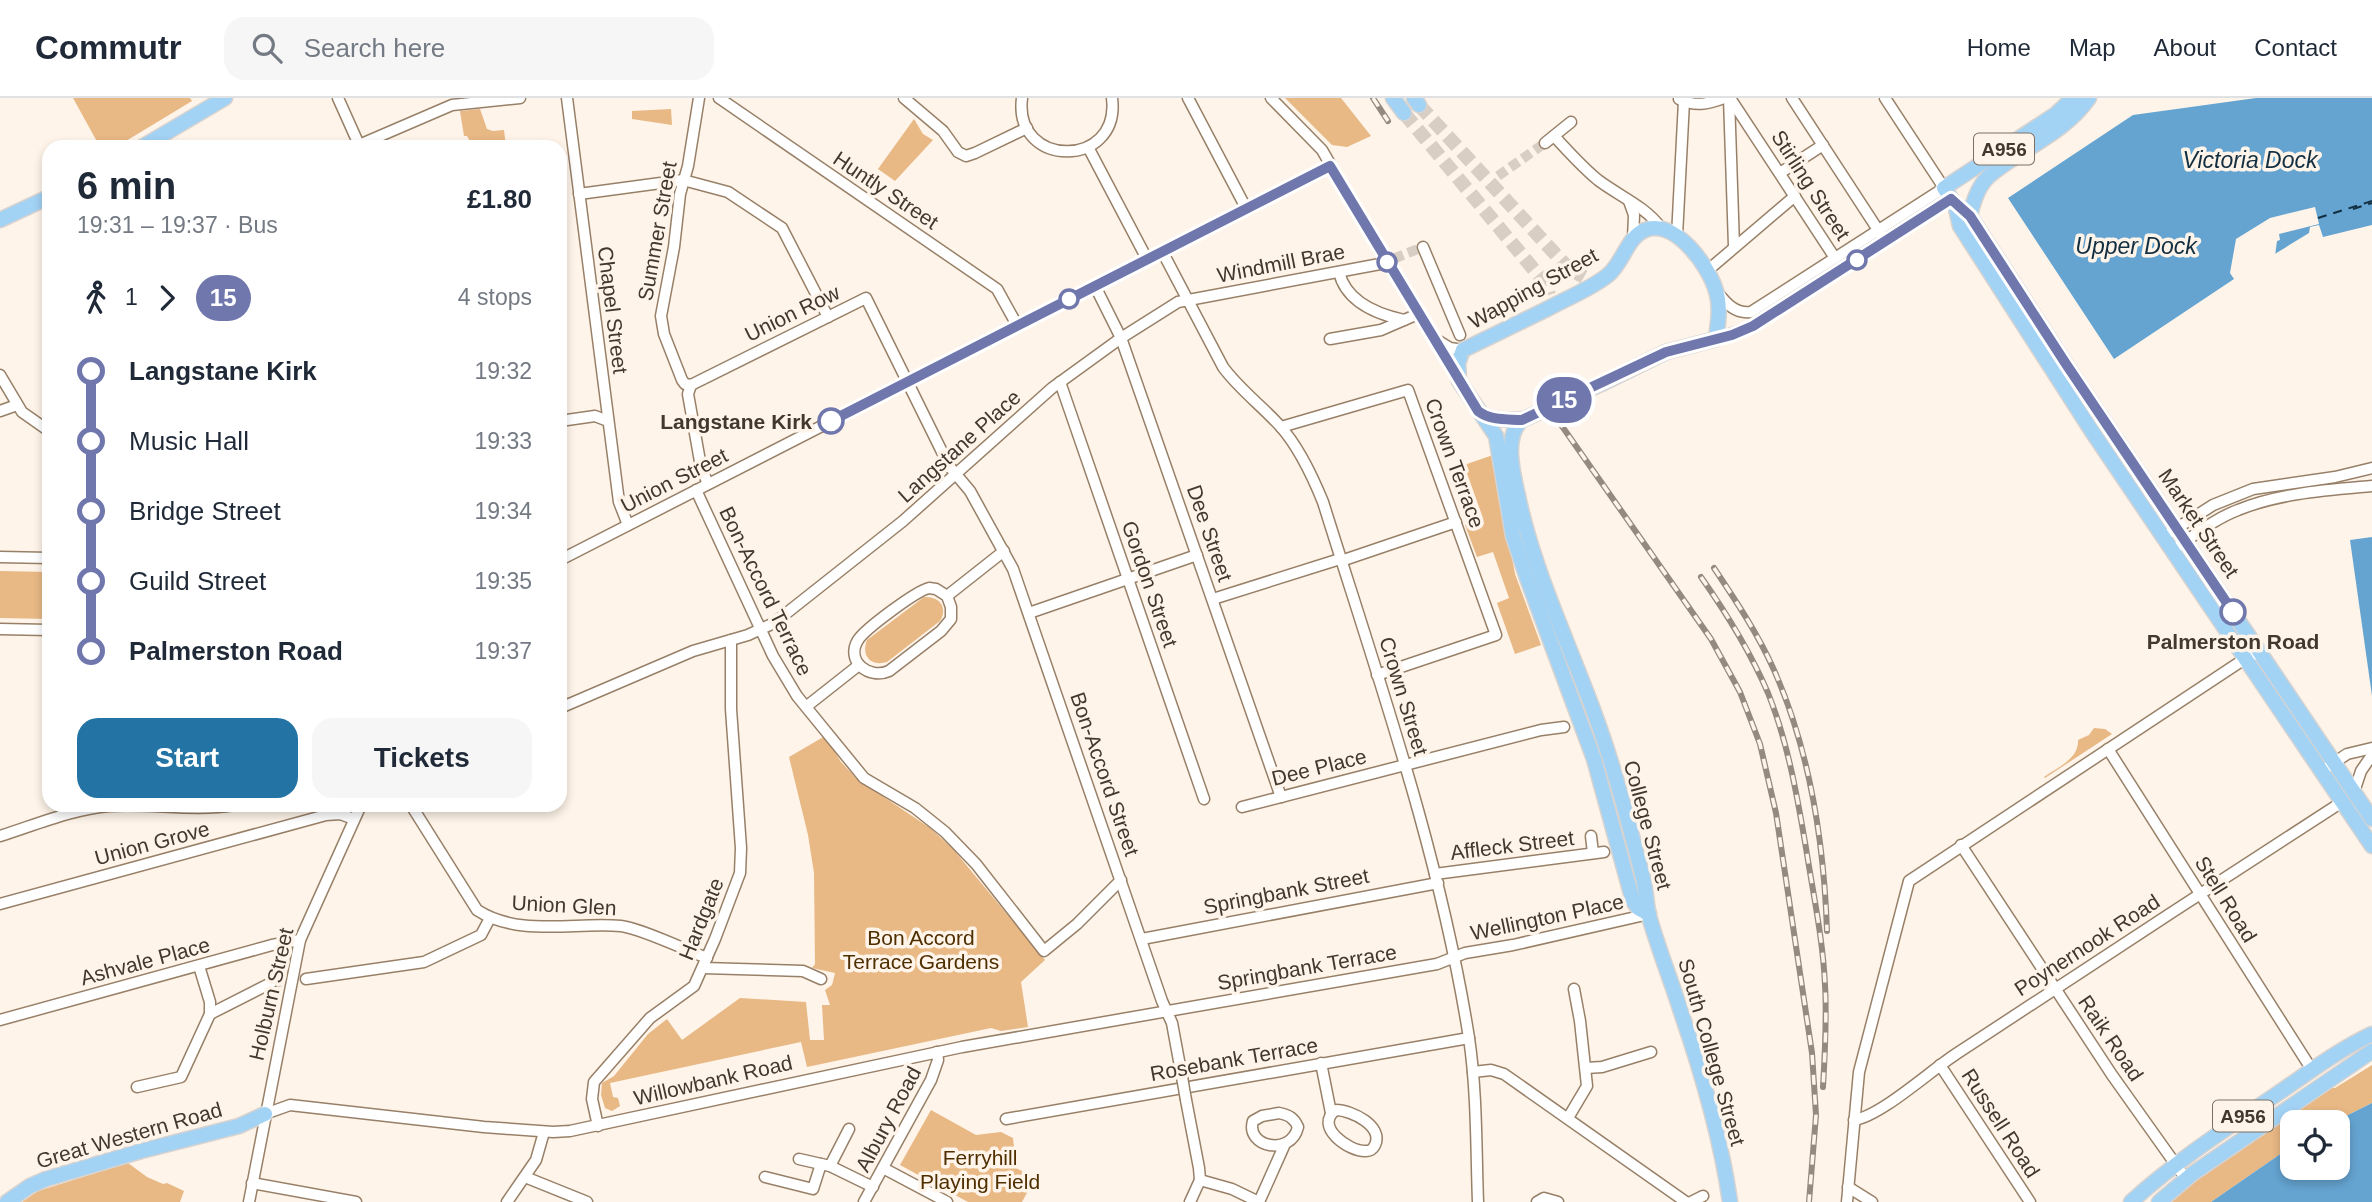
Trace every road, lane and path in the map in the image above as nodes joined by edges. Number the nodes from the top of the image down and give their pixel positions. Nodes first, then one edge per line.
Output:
1 (225, 98) edge
2 (338, 98) edge
3 (520, 98) edge
4 (567, 98) edge
5 (699, 98) edge
6 (719, 98) edge
7 (904, 98) edge
8 (1022, 98) edge
9 (1112, 98) edge
10 (1188, 98) edge
11 (1271, 98) edge
12 (1393, 98) edge
13 (1728, 98) edge
14 (1792, 98) edge
15 (1885, 98) edge
16 (2090, 98) edge
17 (483, 100) edge
18 (1681, 100) edge
19 (2066, 102) edge
20 (1404, 113) tunnel mouth
21 (1571, 122) dead end
22 (1027, 128) junction
23 (154, 140) edge
24 (357, 140) edge
25 (373, 140) edge
26 (1823, 145) junction
27 (1088, 147) junction
28 (1330, 166) junction
29 (1780, 173) junction
30 (683, 180) junction
31 (579, 194) junction
32 (1794, 196) junction
33 (1950, 197) junction
34 (42, 200) edge
35 (1629, 201) junction
36 (1246, 208) junction
37 (1970, 216) junction
38 (0, 219) edge
39 (1661, 228) junction
40 (1878, 230) junction
41 (1677, 236) junction
42 (1633, 239) junction
43 (1886, 241) junction
44 (1734, 246) junction
45 (1423, 247) dead end
46 (1162, 251) junction
47 (1835, 258) junction
48 (1147, 259) junction
49 (1384, 262) junction
50 (1707, 271) junction
51 (1339, 272) junction
52 (1584, 277) tunnel mouth
53 (1598, 282) junction
54 (1095, 286) junction
55 (1716, 291) junction
56 (1188, 300) junction
57 (1418, 314) junction
58 (828, 317) junction
59 (1404, 320) junction
60 (1017, 325) junction
61 (1430, 333) junction
62 (1460, 335) dead end
63 (1121, 338) junction
64 (1330, 339) dead end
65 (1716, 339) junction
66 (1463, 350) junction
67 (0, 375) edge
68 (907, 381) junction
69 (1460, 381) junction
70 (1060, 382) junction
71 (691, 385) junction
72 (17, 405) junction
73 (606, 406) junction
74 (0, 411) edge
75 (595, 416) junction
76 (1484, 416) junction
77 (567, 420) edge
78 (1522, 420) junction
79 (608, 421) junction
80 (42, 427) edge
81 (1281, 427) junction
82 (2372, 468) edge
83 (956, 475) junction
84 (708, 484) junction
85 (2372, 486) edge
86 (696, 490) junction
87 (1456, 522) junction
88 (628, 525) junction
89 (2177, 527) junction
90 (2164, 536) junction
91 (2186, 541) junction
92 (2173, 550) junction
93 (1004, 551) junction
94 (1197, 555) junction
95 (567, 556) edge
96 (0, 557) edge
97 (42, 558) edge
98 (1341, 560) junction
99 (1128, 579) junction
100 (947, 596) junction
101 (1213, 599) junction
102 (1029, 613) junction
103 (0, 629) edge
104 (762, 629) junction
105 (42, 630) edge
106 (732, 640) junction
107 (2262, 654) junction
108 (2246, 658) junction
109 (859, 665) junction
110 (1377, 674) junction
111 (567, 705) edge
112 (807, 705) junction
113 (1564, 727) dead end
114 (2372, 748) edge
115 (2108, 749) junction
116 (2372, 755) edge
117 (1405, 765) junction
118 (2328, 766) junction
119 (1281, 796) junction
120 (2348, 797) junction
121 (1204, 799) dead end
122 (1242, 807) dead end
123 (78, 812) edge
124 (358, 812) edge
125 (415, 812) edge
126 (354, 819) junction
127 (2372, 819) edge
128 (0, 836) edge
129 (1591, 836) dead end
130 (1961, 845) junction
131 (2372, 846) edge
132 (1437, 878) junction
133 (1121, 880) junction
134 (2200, 894) junction
135 (0, 904) edge
136 (1649, 914) junction
137 (490, 918) junction
138 (1142, 939) junction
139 (300, 940) junction
140 (1453, 958) junction
141 (705, 963) junction
142 (199, 966) junction
143 (306, 979) tunnel mouth
144 (821, 979) dead end
145 (271, 983) tunnel mouth
146 (1574, 989) dead end
147 (2054, 989) junction
148 (1167, 1012) junction
149 (210, 1014) junction
150 (0, 1020) edge
151 (2372, 1034) edge
152 (1469, 1038) junction
153 (2372, 1051) edge
154 (937, 1052) junction
155 (1651, 1052) dead end
156 (1321, 1063) junction
157 (1940, 1065) junction
158 (1586, 1068) junction
159 (2312, 1070) junction
160 (1473, 1072) junction
161 (137, 1087) dead end
162 (265, 1114) junction
163 (1331, 1114) junction
164 (1569, 1118) junction
165 (1006, 1119) dead end
166 (1854, 1120) junction
167 (598, 1126) junction
168 (849, 1129) dead end
169 (544, 1132) junction
170 (1284, 1146) dead end
171 (799, 1159) dead end
172 (825, 1165) junction
173 (2175, 1165) junction
174 (883, 1168) junction
175 (525, 1177) junction
176 (765, 1177) dead end
177 (2186, 1179) junction
178 (1200, 1180) junction
179 (253, 1183) junction
180 (873, 1187) junction
181 (1848, 1187) junction
182 (1703, 1196) dead end
183 (8, 1202) edge
184 (249, 1202) edge
185 (356, 1202) edge
186 (507, 1202) edge
187 (587, 1202) edge
188 (864, 1202) edge
189 (947, 1202) edge
190 (1190, 1202) edge
191 (1259, 1202) edge
192 (1478, 1202) edge
193 (1537, 1202) edge
194 (1558, 1202) edge
195 (1686, 1202) edge
196 (1692, 1202) edge
197 (1730, 1202) edge
198 (1847, 1202) edge
199 (1872, 1202) edge
200 (2030, 1202) edge
201 (2131, 1202) edge
202 (2159, 1202) edge

1 - 23 main road
2 - 24 street
3 - 17 street
4 - 31 street, Chapel Street
5 - 30 street, Summer Street
6 - 60 street, Huntly Street
7 - 22 street
8 - 22 street
9 - 27 street
10 - 36 street
11 - 28 street
12 - 20 main road
13 - 18 street
13 - 29 street, Stirling Street
13 - 44 street
14 - 26 street
15 - 33 street, Market Street
16 - 37 main road, A956
17 - 25 street
18 - 41 street
19 - 33 main road, A956
21 - 35 street
22 - 27 street
26 - 29 street
26 - 40 street
27 - 48 street
28 - 36 street, Union Street
28 - 49 street
29 - 32 street, Stirling Street
30 - 31 street
30 - 58 street
30 - 71 street, Summer Street
31 - 73 street, Chapel Street
32 - 44 street
32 - 47 street, Stirling Street
33 - 37 main road, Market Street
33 - 40 street
33 - 43 street
33 - 90 main road, Market Street
34 - 38 main road
35 - 39 street
35 - 42 street
36 - 46 street, Union Street
37 - 89 main road, Market Street
39 - 41 main road
39 - 42 main road
40 - 43 street
40 - 47 street
41 - 50 main road
42 - 53 main road, Wapping Street
43 - 65 street
44 - 50 street
45 - 62 street
46 - 48 street, Union Street
46 - 56 street, Crown Street
47 - 55 street
48 - 54 street, Union Street
49 - 51 street, Windmill Brae
49 - 57 street
50 - 55 main road
51 - 56 street, Windmill Brae
51 - 59 street
52 - 53 main road
53 - 66 main road, Wapping Street, bridge
54 - 60 street, Union Street
54 - 63 street, Dee Street
55 - 65 main road
56 - 63 street, Langstane Place
56 - 81 street, Crown Street
57 - 59 street
57 - 61 street
58 - 68 street, Union Row
58 - 71 street, Union Row
59 - 64 street
60 - 68 street, Union Street
61 - 66 street
61 - 69 street
63 - 70 street, Langstane Place
63 - 94 street, Dee Street
65 - 78 main road, bridge
66 - 69 main road, Wapping Street
67 - 72 street
68 - 83 street, Bon-Accord Street
68 - 84 street, Union Street
69 - 76 main road, College Street
70 - 83 street, Langstane Place
70 - 99 street, Gordon Street
71 - 84 street
72 - 74 street
72 - 80 street
73 - 75 street
73 - 79 street, Chapel Street
75 - 77 street
75 - 79 street
76 - 78 main road
76 - 136 main road, College Street
78 - 136 main road, College Street
79 - 88 street, Chapel Street
81 - 87 street, Crown Terrace
81 - 98 street, Crown Street
82 - 89 street
83 - 93 street, Bon-Accord Street
83 - 104 street, Langstane Place
84 - 86 street, Union Street
85 - 91 street
86 - 88 street, Union Street
86 - 104 street, Bon-Accord Terrace
87 - 98 street
87 - 110 street, Crown Terrace
88 - 95 street, Union Street
89 - 90 street
89 - 91 main road, Market Street
90 - 92 main road, Market Street
91 - 92 street
91 - 107 main road, Market Street
92 - 108 main road, Market Street
93 - 100 street
93 - 102 street, Bon-Accord Street
94 - 99 street
94 - 101 street, Dee Street
96 - 97 street
98 - 101 street
98 - 110 street, Crown Street
99 - 102 street
99 - 121 street, Gordon Street
100 - 109 street
100 - 109 street
101 - 119 street, Dee Street
102 - 133 street, Bon-Accord Street
103 - 105 street
104 - 106 street, Langstane Place
104 - 112 street, Bon-Accord Terrace
106 - 111 street, Langstane Place
106 - 141 street, Hardgate
107 - 108 street
107 - 118 main road, Market Street
108 - 115 street
108 - 118 main road, Market Street
109 - 112 street
110 - 117 street, Crown Street
112 - 133 street, Bon-Accord Terrace
113 - 117 street, Dee Place
114 - 118 street
115 - 130 street
115 - 134 street, Stell Road
116 - 120 street
117 - 119 street, Dee Place
117 - 132 street, Crown Street
118 - 120 main road, Market Street
119 - 122 street, Dee Place
120 - 127 main road, Market Street
120 - 131 main road, Market Street
120 - 134 street, Poynernook Road
123 - 128 street
124 - 126 street, Holburn Street
125 - 137 street
126 - 135 street, Union Grove
126 - 139 street, Holburn Street
129 - 132 street, Affleck Street
130 - 147 street, Raik Road
130 - 166 street
132 - 138 street, Springbank Street
132 - 140 street, Crown Street
133 - 138 street, Bon-Accord Street
134 - 147 street, Poynernook Road
134 - 159 street, Stell Road
136 - 140 street, Wellington Place
136 - 197 main road, South College Street
137 - 141 street, Union Glen
137 - 143 street, Union Glen
138 - 148 street, Bon-Accord Street
139 - 142 street, Ashvale Place
139 - 162 street, Holburn Street
140 - 148 street, Springbank Terrace
140 - 152 street, Crown Street
141 - 144 street, Union Glen
141 - 167 street, Hardgate
142 - 149 street
142 - 150 street, Ashvale Place
145 - 149 street
146 - 158 street
147 - 157 street, Poynernook Road
147 - 173 street, Raik Road
148 - 154 street, Willowbank Road
148 - 178 street, Bon-Accord Street, bridge
149 - 161 street
151 - 159 main road, A956
152 - 156 street, Rosebank Terrace
152 - 160 street, Crown Street
153 - 177 main road, A956
154 - 167 street, Willowbank Road
154 - 174 street, Albury Road
155 - 158 street
156 - 163 street
156 - 165 street, Rosebank Terrace
157 - 166 street, Poynernook Road
157 - 200 street, Russell Road
158 - 164 street
159 - 173 main road, A956
160 - 164 street
160 - 192 street, Crown Street
162 - 169 street, Willowbank Road
162 - 179 street, Holburn Street
162 - 183 main road, Great Western Road
163 - 163 street
164 - 195 street
166 - 181 street
167 - 169 street, Willowbank Road
168 - 172 street
169 - 175 street
170 - 191 street
171 - 172 street
172 - 176 street
172 - 180 street
173 - 177 street, Raik Road
173 - 201 main road, A956
174 - 180 street, Albury Road
174 - 189 street
175 - 186 street
175 - 187 street
177 - 202 main road, A956
178 - 190 street
178 - 191 street
179 - 184 street, Holburn Street
179 - 185 street
180 - 188 street, Albury Road
181 - 198 street
181 - 199 street
182 - 196 street
193 - 194 street

